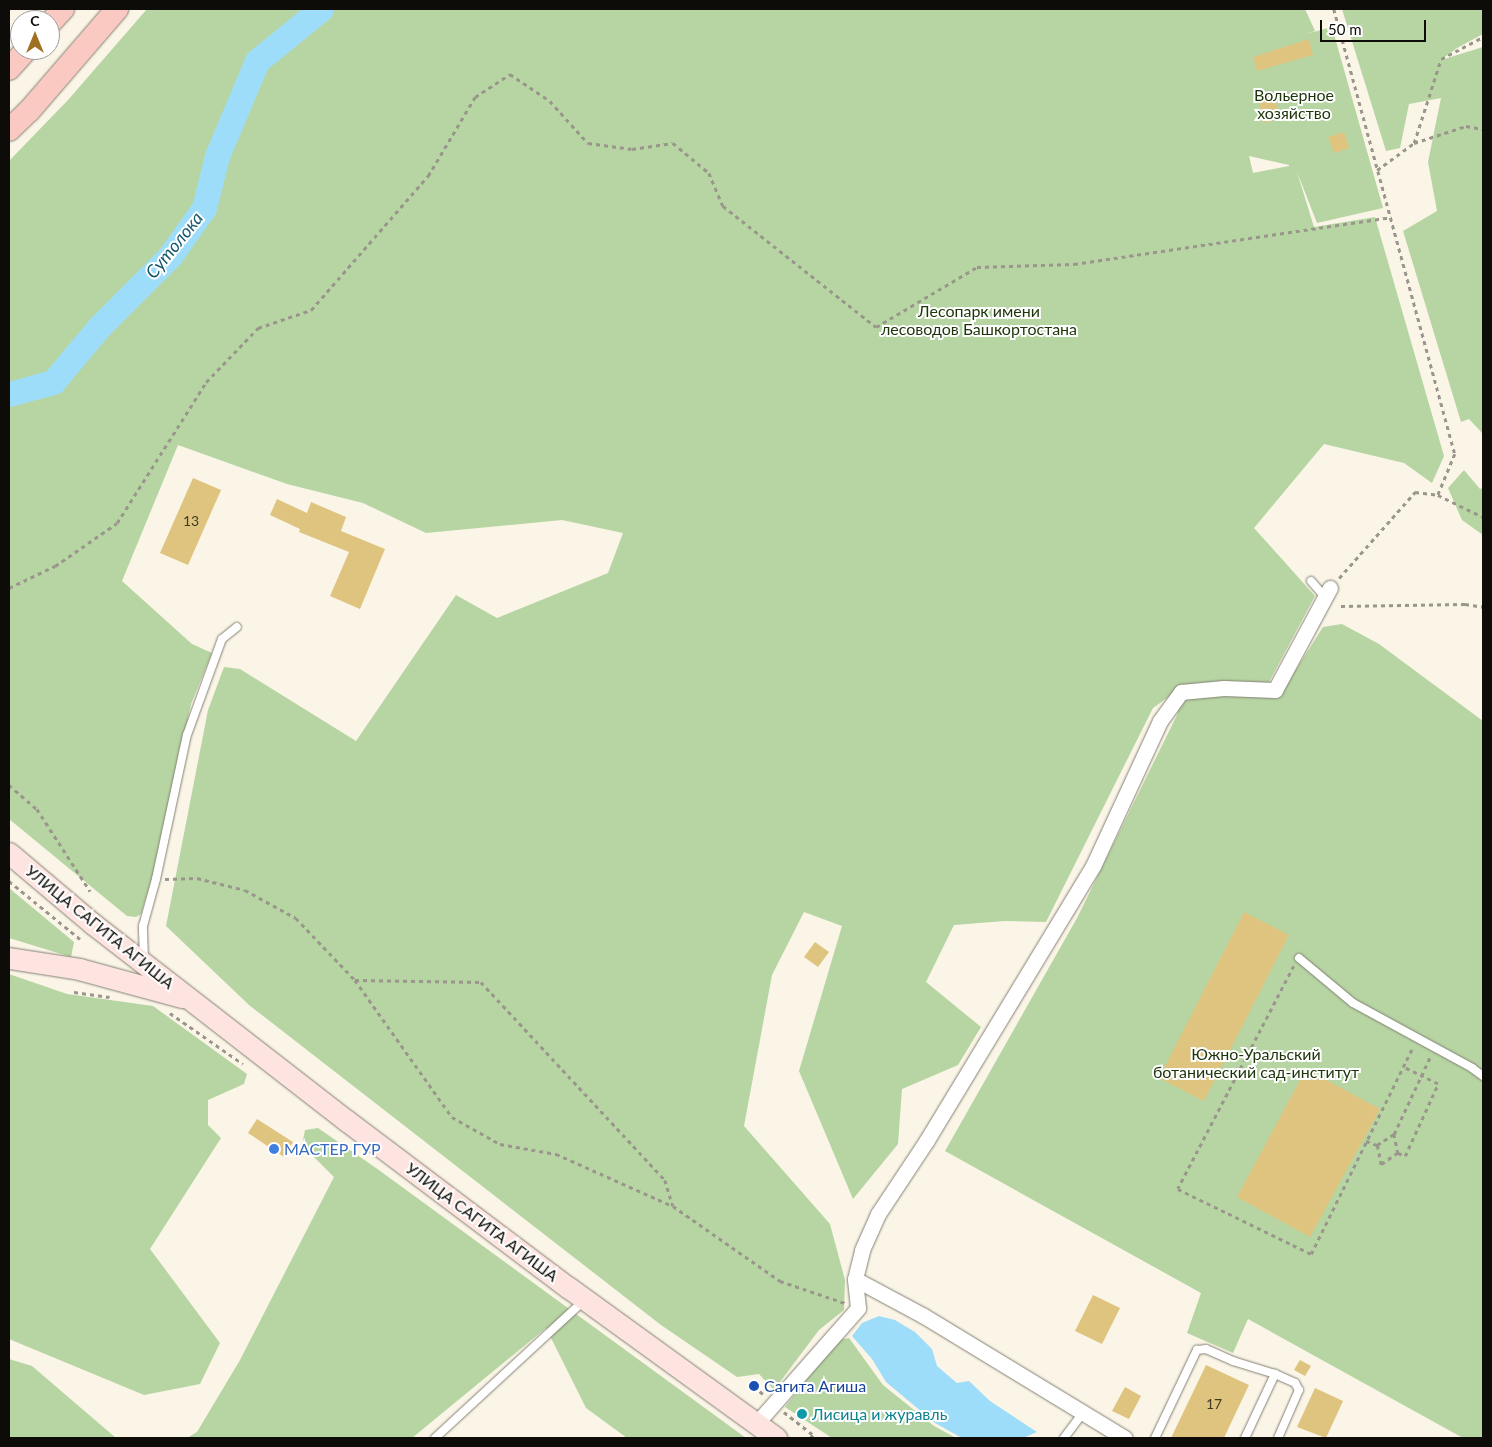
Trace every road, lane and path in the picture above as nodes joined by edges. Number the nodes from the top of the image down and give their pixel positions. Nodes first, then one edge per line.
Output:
1 (117, 9) edge
2 (1334, 9) edge
3 (1483, 37) edge
4 (1483, 128) edge
5 (9, 130) edge
6 (1414, 143) junction
7 (1377, 170) junction
8 (1391, 217) junction
9 (1438, 495) junction
10 (1483, 517) edge
11 (1311, 582) dead end
12 (9, 588) edge
13 (1328, 593) junction
14 (1341, 606) dead end
15 (1483, 607) edge
16 (238, 627) dead end
17 (9, 785) edge
18 (9, 853) edge
19 (156, 879) junction
20 (9, 881) edge
21 (90, 891) dead end
22 (80, 939) dead end
23 (9, 958) edge
24 (1299, 958) joint
25 (144, 964) junction
26 (355, 980) junction
27 (192, 1000) junction
28 (1417, 1038) junction
29 (1435, 1047) junction
30 (1403, 1067) junction
31 (1421, 1076) junction
32 (1483, 1076) edge
33 (1394, 1134) junction
34 (1366, 1141) junction
35 (1377, 1146) junction
36 (1398, 1153) junction
37 (673, 1206) junction
38 (856, 1279) junction
39 (578, 1306) dead end
40 (858, 1308) junction
41 (1275, 1374) junction
42 (1083, 1413) junction
43 (756, 1424) junction
44 (435, 1438) edge
45 (776, 1438) edge
46 (1064, 1438) edge
47 (1125, 1438) edge
48 (1155, 1438) edge
49 (1245, 1438) edge
50 (1278, 1438) edge

1 - 5 main road
2 - 7 path
3 - 6 path
4 - 6 path
6 - 7 path
7 - 8 path
8 - 9 path
8 - 12 path
9 - 10 path
9 - 13 path
11 - 13 lane
13 - 38 street
14 - 15 path
16 - 19 lane
17 - 21 path
18 - 25 main road, УЛИЦА САГИТА АГИША
19 - 25 lane
19 - 26 path
20 - 22 path
23 - 27 main road, УЛИЦА САГИТА АГИША
24 - 28 lane
24 - 34 path
25 - 27 main road, УЛИЦА САГИТА АГИША
26 - 37 path
26 - 37 path
27 - 43 main road, УЛИЦА САГИТА АГИША
28 - 29 lane
28 - 30 path
29 - 31 path
29 - 32 lane
30 - 31 path
30 - 34 path
31 - 33 path
31 - 36 path
33 - 35 path
33 - 36 path
34 - 35 path
35 - 36 path
37 - 40 path
38 - 40 street
38 - 42 street
39 - 44 lane
40 - 43 street
41 - 48 lane
41 - 49 lane
41 - 50 lane
42 - 46 lane
42 - 47 street
43 - 45 main road, УЛИЦА САГИТА АГИША

